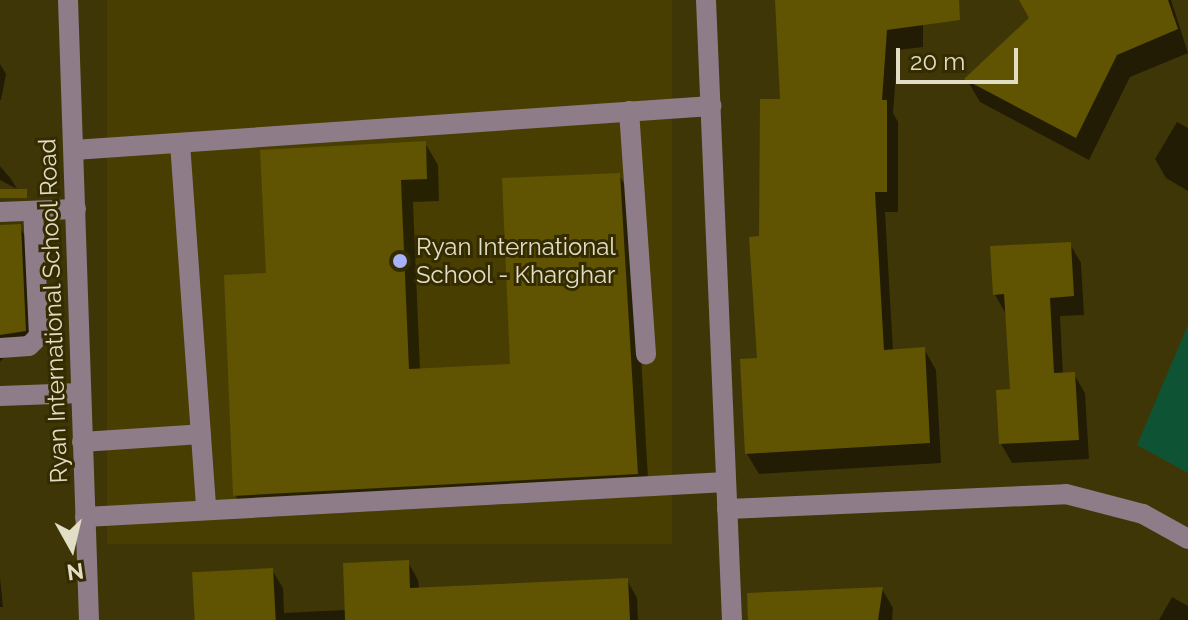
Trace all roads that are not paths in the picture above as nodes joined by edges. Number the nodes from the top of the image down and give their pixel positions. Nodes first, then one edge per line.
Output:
1 (68, 0) edge
2 (706, 0) edge
3 (711, 106) junction
4 (629, 111) junction
5 (180, 143) junction
6 (74, 150) junction
7 (76, 209) junction
8 (33, 211) junction
9 (0, 212) edge
10 (0, 348) edge
11 (646, 354) dead end
12 (81, 393) junction
13 (0, 396) edge
14 (201, 434) junction
15 (82, 442) junction
16 (726, 482) junction
17 (727, 509) junction
18 (206, 510) junction
19 (85, 517) junction
20 (1188, 539) edge
21 (89, 620) edge
22 (732, 620) edge

1 - 6 street, Ryan International School Road
2 - 3 street
3 - 4 street
3 - 16 street
4 - 5 street
4 - 11 street
5 - 6 street
5 - 14 street
6 - 7 street, Ryan International School Road
7 - 8 street
7 - 12 street, Ryan International School Road
8 - 9 street
8 - 10 street
12 - 13 street
12 - 15 street, Ryan International School Road
14 - 15 street
14 - 18 street
15 - 19 street, Ryan International School Road
16 - 17 street
16 - 18 street
17 - 20 street
17 - 22 street
18 - 19 street
19 - 21 street, Ryan International School Road

